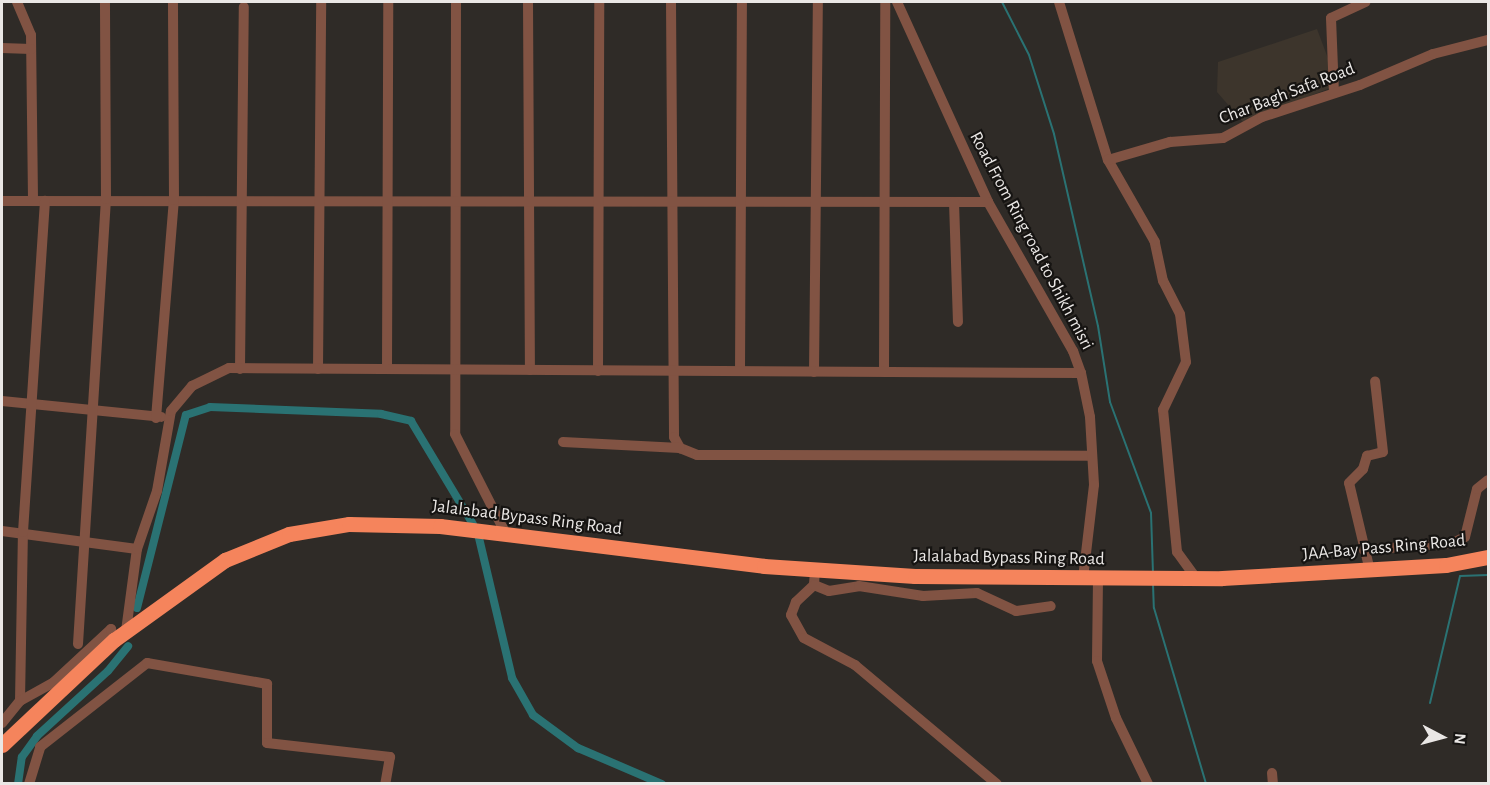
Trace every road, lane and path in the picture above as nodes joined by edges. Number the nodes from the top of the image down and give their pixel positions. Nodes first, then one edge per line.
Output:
1 (17, 2) edge
2 (105, 2) edge
3 (173, 2) edge
4 (321, 2) edge
5 (388, 2) edge
6 (456, 2) edge
7 (528, 2) edge
8 (599, 2) edge
9 (670, 2) edge
10 (742, 2) edge
11 (818, 2) edge
12 (885, 2) edge
13 (897, 2) edge
14 (1059, 2) edge
15 (1366, 2) edge
16 (244, 7) dead end
17 (1488, 40) edge
18 (2, 48) edge
19 (31, 49) junction
20 (1334, 93) junction
21 (1108, 160) junction
22 (106, 199) junction
23 (174, 200) junction
24 (599, 200) junction
25 (2, 201) edge
26 (33, 201) junction
27 (45, 201) junction
28 (242, 201) junction
29 (319, 201) junction
30 (387, 201) junction
31 (456, 201) junction
32 (529, 201) junction
33 (672, 202) junction
34 (741, 202) junction
35 (814, 202) junction
36 (885, 202) junction
37 (954, 202) junction
38 (988, 202) junction
39 (958, 321) dead end
40 (240, 369) junction
41 (318, 369) junction
42 (387, 369) junction
43 (455, 370) junction
44 (530, 370) junction
45 (598, 371) junction
46 (673, 371) junction
47 (740, 372) junction
48 (814, 372) junction
49 (884, 372) junction
50 (1081, 374) junction
51 (1375, 381) dead end
52 (2, 401) edge
53 (34, 403) junction
54 (92, 408) junction
55 (170, 415) junction
56 (156, 418) junction
57 (563, 442) dead end
58 (680, 448) junction
59 (1092, 456) junction
60 (1488, 480) edge
61 (2, 531) edge
62 (22, 532) junction
63 (506, 534) junction
64 (82, 541) junction
65 (137, 549) junction
66 (1365, 550) junction
67 (1488, 556) edge
68 (1370, 571) junction
69 (1189, 577) junction
70 (815, 578) junction
71 (1090, 579) junction
72 (1051, 606) dead end
73 (120, 635) junction
74 (78, 644) dead end
75 (20, 701) junction
76 (2, 723) edge
77 (2, 745) edge
78 (29, 783) edge
79 (385, 783) edge
80 (997, 783) edge
81 (1148, 783) edge

1 - 19 street
2 - 22 street
3 - 23 street
4 - 29 street
5 - 30 street
6 - 31 street
7 - 32 street
8 - 24 street
9 - 33 street
10 - 34 street
11 - 35 street
12 - 36 street
13 - 38 street, Road From Ring road to Shikh misri
14 - 21 street
15 - 20 street
16 - 28 street
17 - 20 street, Char Bagh Safa Road
18 - 19 street
19 - 26 street
20 - 21 street, Char Bagh Safa Road
21 - 69 street
22 - 23 street
22 - 27 street
22 - 54 street
23 - 28 street
23 - 56 street
24 - 32 street
24 - 33 street
24 - 45 street
25 - 26 street
26 - 27 street
27 - 53 street
28 - 29 street
28 - 40 street
29 - 30 street
29 - 41 street
30 - 31 street
30 - 42 street
31 - 32 street
31 - 43 street
32 - 44 street
33 - 34 street
33 - 46 street
34 - 35 street
34 - 47 street
35 - 36 street
35 - 48 street
36 - 37 street
36 - 49 street
37 - 38 street
37 - 39 street
38 - 50 street, Road From Ring road to Shikh misri
40 - 41 street
40 - 55 street
41 - 42 street
42 - 43 street
43 - 44 street
43 - 63 street
44 - 45 street
45 - 46 street
46 - 47 street
46 - 58 street
47 - 48 street
48 - 49 street
49 - 50 street
50 - 59 street, Road From Ring road to Shikh misri
51 - 66 street
52 - 53 street
53 - 54 street
53 - 62 street
54 - 56 street
54 - 64 street
55 - 56 street
55 - 65 street
57 - 58 street
58 - 59 street
59 - 71 street, Road From Ring road to Shikh misri
60 - 66 street
61 - 62 street
62 - 64 street
62 - 75 street
63 - 70 highway, Jalalabad Bypass Ring Road
63 - 73 highway, Jalalabad Bypass Ring Road
64 - 65 street
64 - 74 street
65 - 73 street
66 - 68 street
67 - 68 highway, JAA-Bay Pass Ring Road
68 - 69 highway, JAA-Bay Pass Ring Road
69 - 71 highway, Jalalabad Bypass Ring Road
70 - 71 highway, Jalalabad Bypass Ring Road
70 - 72 street
70 - 80 street
71 - 81 street, Road From Ring road to Shikh misri
73 - 75 street
73 - 77 highway, Jalalabad Bypass Ring Road
75 - 76 street
78 - 79 street

